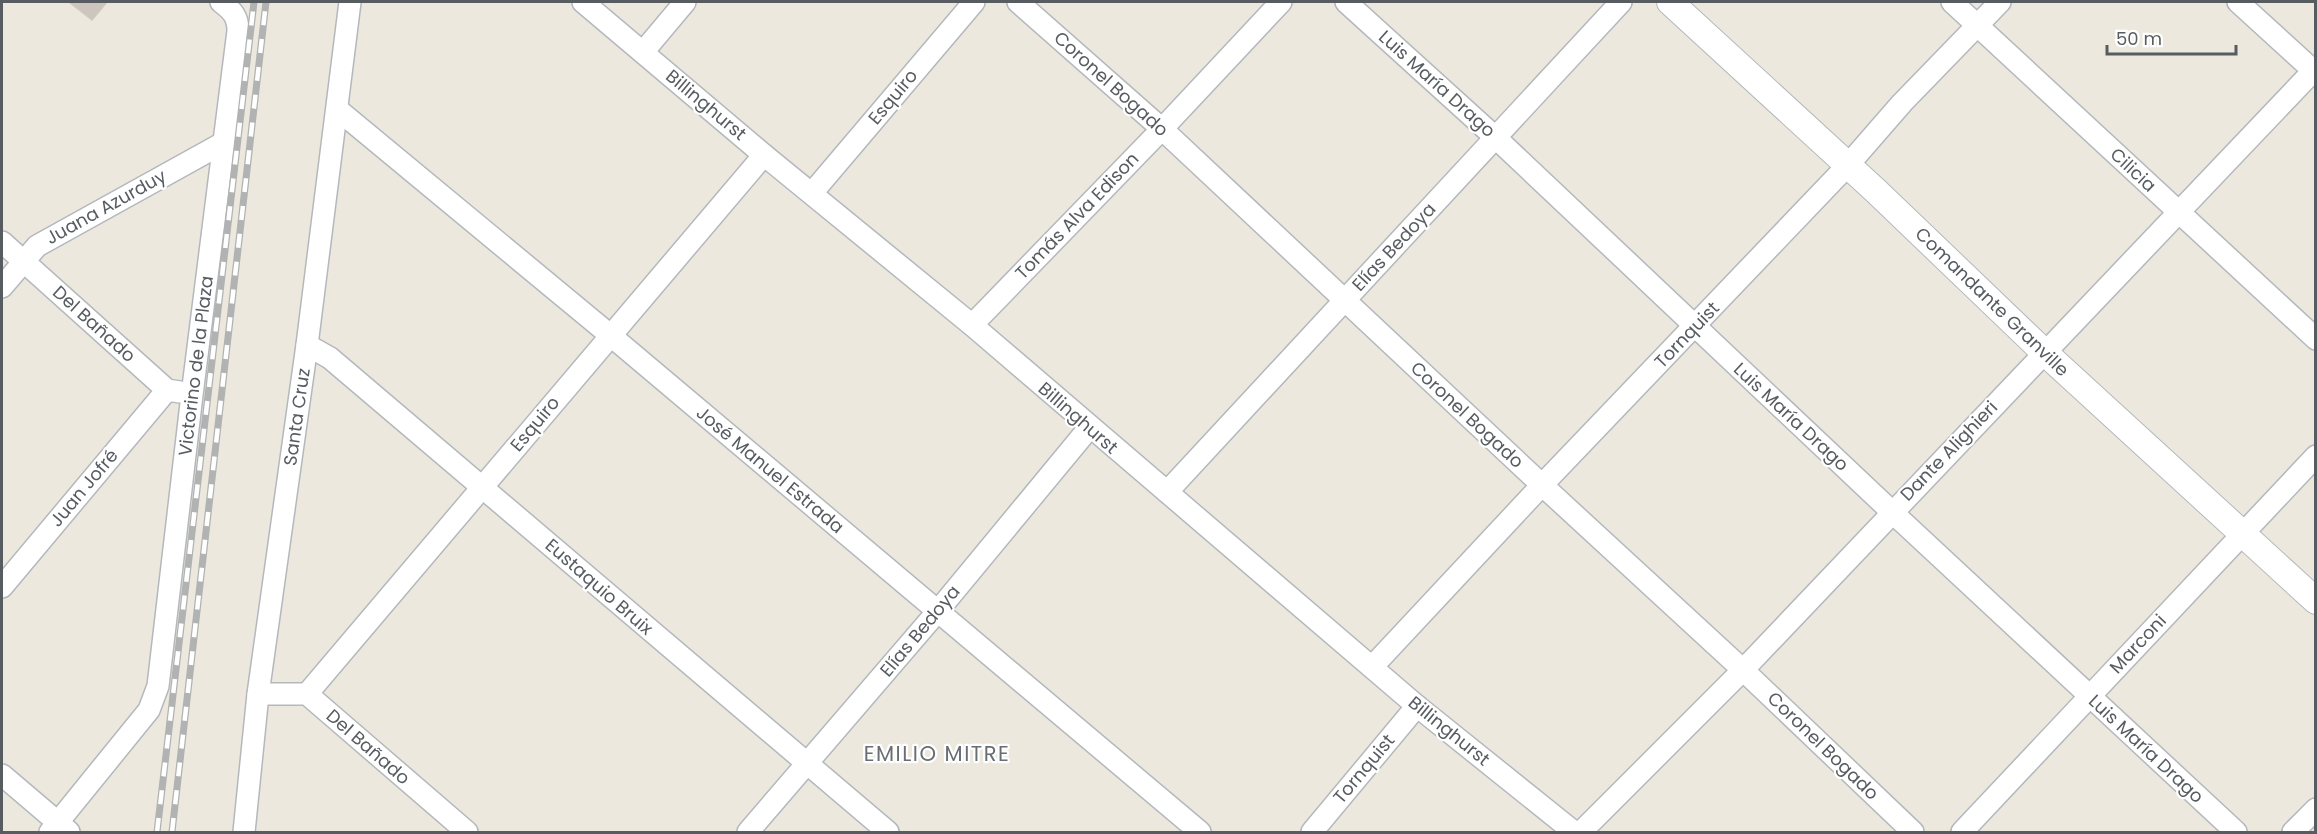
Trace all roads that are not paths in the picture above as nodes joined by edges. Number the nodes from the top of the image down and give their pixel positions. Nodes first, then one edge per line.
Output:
1 (221, 2) edge
2 (350, 2) edge
3 (583, 2) edge
4 (685, 2) edge
5 (974, 2) edge
6 (1018, 2) edge
7 (1281, 2) edge
8 (1346, 2) edge
9 (1621, 2) edge
10 (1670, 2) edge
11 (1952, 2) edge
12 (2000, 2) edge
13 (2238, 2) edge
14 (1977, 26) junction
15 (643, 52) junction
16 (2315, 70) edge
17 (337, 109) junction
18 (1162, 129) junction
19 (1496, 138) junction
20 (223, 143) junction
21 (764, 155) junction
22 (1848, 165) junction
23 (812, 193) junction
24 (2178, 212) junction
25 (2, 242) edge
26 (24, 261) junction
27 (2, 287) edge
28 (1344, 300) junction
29 (972, 325) junction
30 (1695, 327) junction
31 (610, 335) junction
32 (2316, 339) edge
33 (307, 345) junction
34 (2044, 352) junction
35 (167, 390) junction
36 (192, 395) junction
37 (1089, 428) junction
38 (2316, 456) edge
39 (1542, 485) junction
40 (482, 486) junction
41 (1167, 492) junction
42 (1892, 512) junction
43 (2241, 534) junction
44 (2, 587) edge
45 (2316, 601) edge
46 (937, 612) junction
47 (1372, 667) junction
48 (1743, 670) junction
49 (258, 694) junction
50 (307, 694) junction
51 (2089, 696) junction
52 (1417, 706) junction
53 (806, 764) junction
54 (2, 775) edge
55 (2316, 809) edge
56 (59, 829) edge
57 (244, 832) edge
58 (467, 832) edge
59 (748, 832) edge
60 (888, 832) edge
61 (1200, 832) edge
62 (1312, 832) edge
63 (1574, 832) edge
64 (1581, 832) edge
65 (1913, 832) edge
66 (1962, 832) edge
67 (2236, 832) edge
68 (2293, 832) edge

1 - 20 street, Victorino de la Plaza
2 - 17 street, Santa Cruz
3 - 15 street, Billinghurst
4 - 15 street
5 - 23 street, Esquiro
6 - 18 street, Coronel Bogado
7 - 18 street, Tomás Alva Edison
8 - 19 street, Luis María Drago
9 - 19 street, Elías Bedoya
10 - 22 street, Comandante Granville
11 - 14 street, Cilicia
12 - 14 street, Tornquist
13 - 16 street
14 - 22 street, Tornquist
14 - 24 street, Cilicia
15 - 21 street, Billinghurst
16 - 24 street, Dante Alighieri
17 - 31 street, José Manuel Estrada
17 - 33 street, Santa Cruz
18 - 28 street, Coronel Bogado
18 - 29 street, Tomás Alva Edison
19 - 28 street, Elías Bedoya
19 - 30 street, Luis María Drago
20 - 26 street, Juana Azurduy
20 - 36 street, Victorino de la Plaza
21 - 23 street, Billinghurst
21 - 31 street, Esquiro
22 - 30 street, Tornquist
22 - 34 street, Comandante Granville
23 - 29 street, Billinghurst
24 - 32 street, Cilicia
24 - 34 street, Dante Alighieri
25 - 26 street, Del Bañado
26 - 27 street, Juana Azurduy
26 - 35 street, Del Bañado
28 - 39 street, Coronel Bogado
28 - 41 street, Elías Bedoya
29 - 37 street, Billinghurst
30 - 39 street, Tornquist
30 - 42 street, Luis María Drago
31 - 40 street, Esquiro
31 - 46 street, José Manuel Estrada
33 - 40 street, Eustaquio Bruix
33 - 49 street, Santa Cruz
34 - 42 street, Dante Alighieri
34 - 43 street, Comandante Granville
35 - 36 street
35 - 44 street, Juan Jofré
36 - 56 street, Victorino de la Plaza
37 - 41 street, Billinghurst
37 - 46 street, Elías Bedoya
38 - 43 street, Marconi
39 - 47 street, Tornquist
39 - 48 street, Coronel Bogado
40 - 50 street, Esquiro
40 - 53 street, Eustaquio Bruix
41 - 47 street, Billinghurst
42 - 48 street, Dante Alighieri
42 - 51 street, Luis María Drago
43 - 45 street, Comandante Granville
43 - 51 street, Marconi
46 - 53 street, Elías Bedoya
46 - 61 street, José Manuel Estrada
47 - 52 street, Billinghurst
48 - 64 street, Dante Alighieri
48 - 65 street, Coronel Bogado
49 - 50 street
49 - 57 street, Santa Cruz
50 - 58 street, Del Bañado
51 - 66 street, Marconi
51 - 67 street, Luis María Drago
52 - 62 street, Tornquist
52 - 63 street, Billinghurst
53 - 59 street, Elías Bedoya
53 - 60 street, Eustaquio Bruix
54 - 56 street
55 - 68 street

